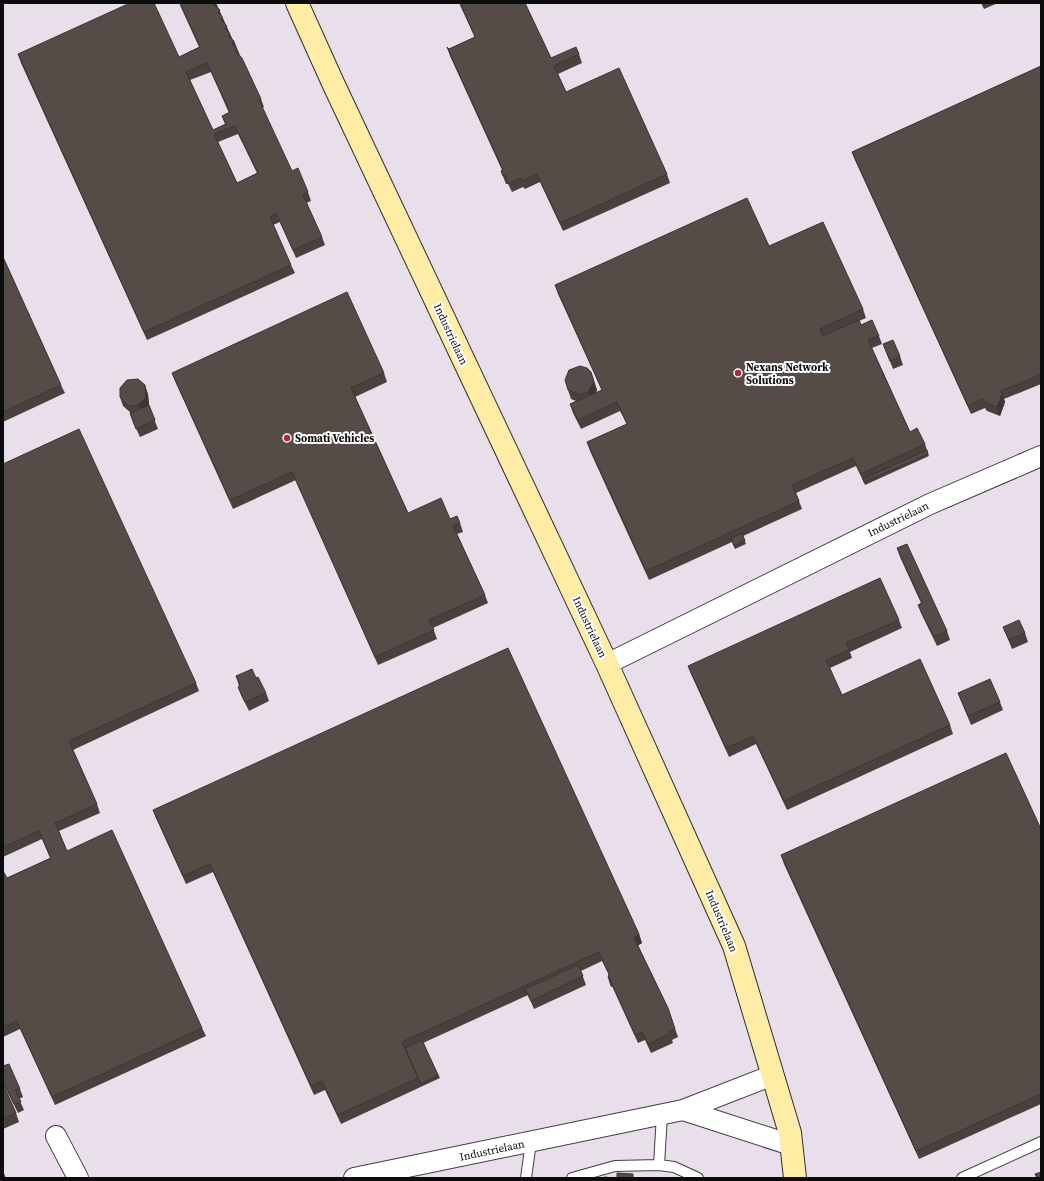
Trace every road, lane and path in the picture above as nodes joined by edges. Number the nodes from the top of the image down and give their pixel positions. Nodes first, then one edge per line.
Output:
1 (297, 3) edge
2 (1041, 456) edge
3 (608, 664) junction
4 (773, 1075) junction
5 (683, 1110) junction
6 (662, 1114) junction
7 (56, 1136) dead end
8 (530, 1142) junction
9 (1041, 1142) edge
10 (791, 1145) junction
11 (659, 1165) junction
12 (78, 1178) edge
13 (354, 1178) edge
14 (526, 1178) edge
15 (572, 1178) edge
16 (698, 1178) edge
17 (795, 1178) edge
18 (962, 1178) edge

1 - 3 street, Industrielaan
2 - 3 street, Industrielaan
3 - 4 street, Industrielaan
4 - 5 street
4 - 10 street, Industrielaan
5 - 6 street, Industrielaan
5 - 10 street, Industrielaan
6 - 8 street, Industrielaan
6 - 11 lane
7 - 12 street
8 - 13 street, Industrielaan
8 - 14 lane
9 - 18 lane
10 - 17 street, Industrielaan
11 - 15 lane
11 - 16 lane

